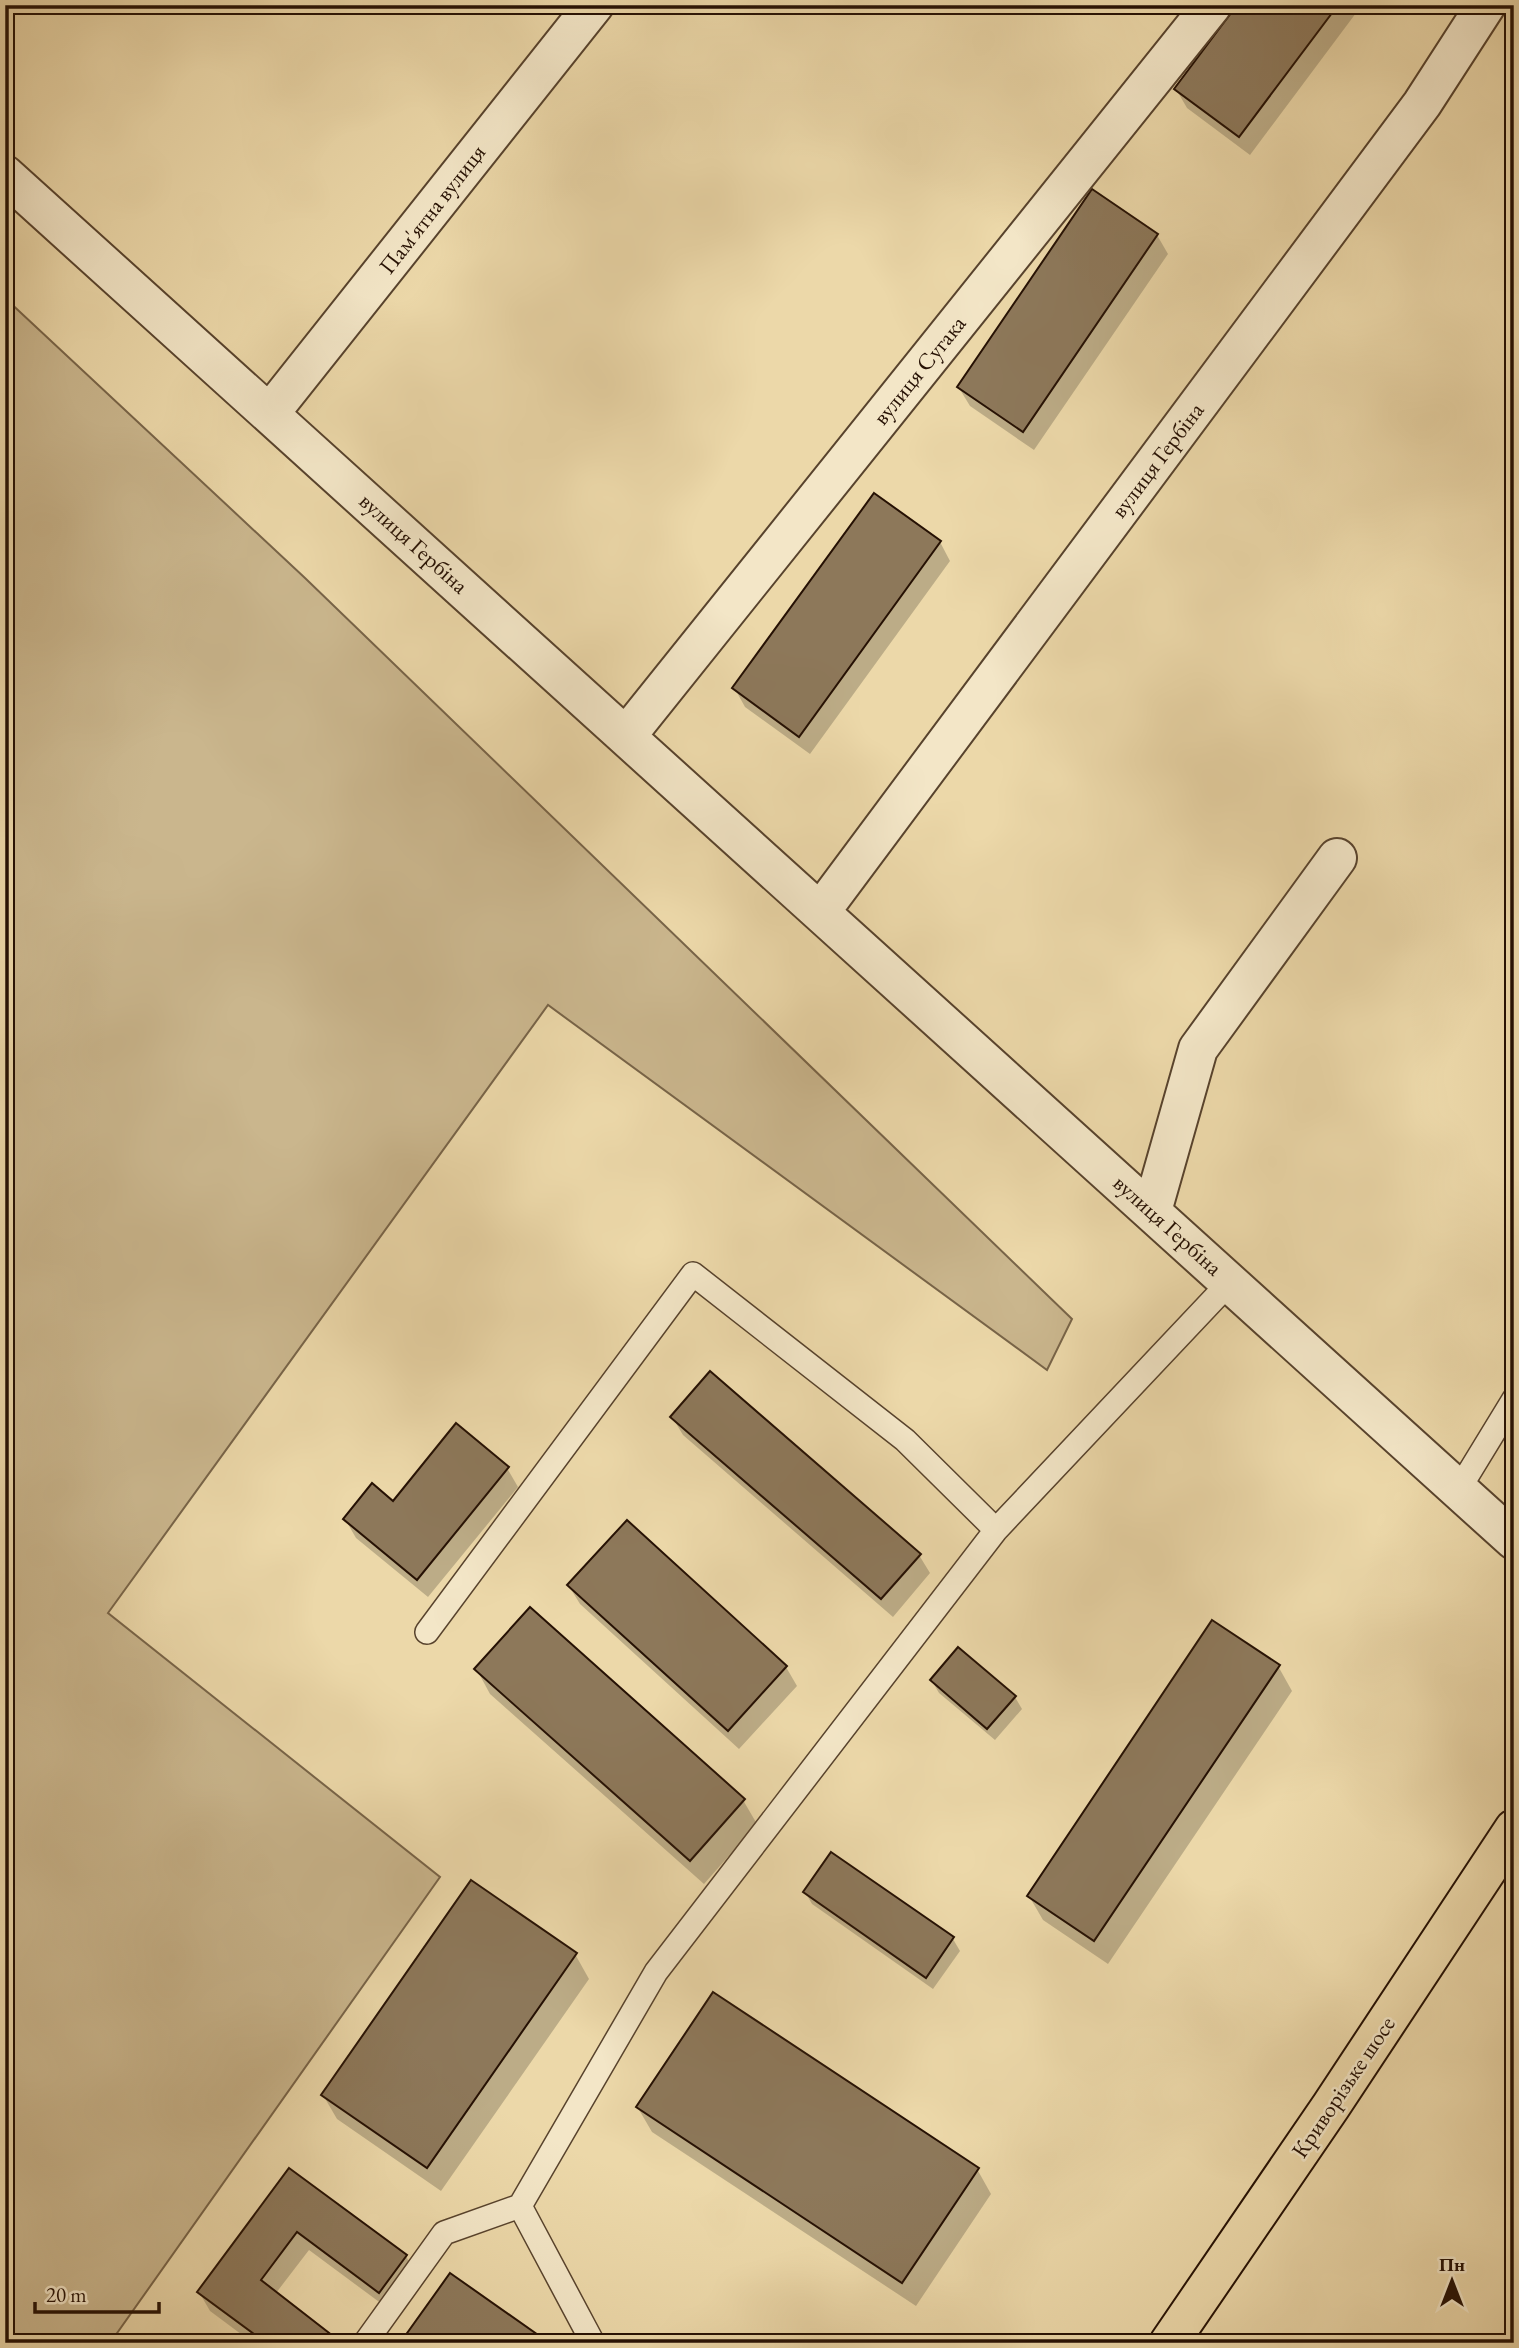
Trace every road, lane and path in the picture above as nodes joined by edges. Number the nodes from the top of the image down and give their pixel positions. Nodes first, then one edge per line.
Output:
1 (594, 5) edge
2 (1212, 5) edge
3 (1486, 5) edge
4 (5, 175) edge
5 (270, 413) junction
6 (626, 735) junction
7 (1337, 858) dead end
8 (821, 911) junction
9 (1152, 1211) junction
10 (1230, 1282) junction
11 (1514, 1399) edge
12 (1459, 1489) junction
13 (996, 1530) junction
14 (1514, 1541) edge
15 (427, 1632) dead end
16 (1514, 1829) edge
17 (520, 2206) junction
18 (365, 2343) edge
19 (593, 2343) edge
20 (1169, 2343) edge

1 - 5 street, Пам'ятна вулиця
2 - 6 street, вулиця Сугака
3 - 8 street, вулиця Гербіна
4 - 5 street, вулиця Гербіна
5 - 6 street, вулиця Гербіна
6 - 8 street, вулиця Гербіна
7 - 9 street
8 - 9 street, вулиця Гербіна
9 - 10 street, вулиця Гербіна
10 - 12 street, вулиця Гербіна
10 - 13 lane
11 - 12 lane
12 - 14 street, вулиця Гербіна
13 - 15 lane
13 - 17 lane
16 - 20 highway, Криворізьке шосе
17 - 18 lane
17 - 19 lane

